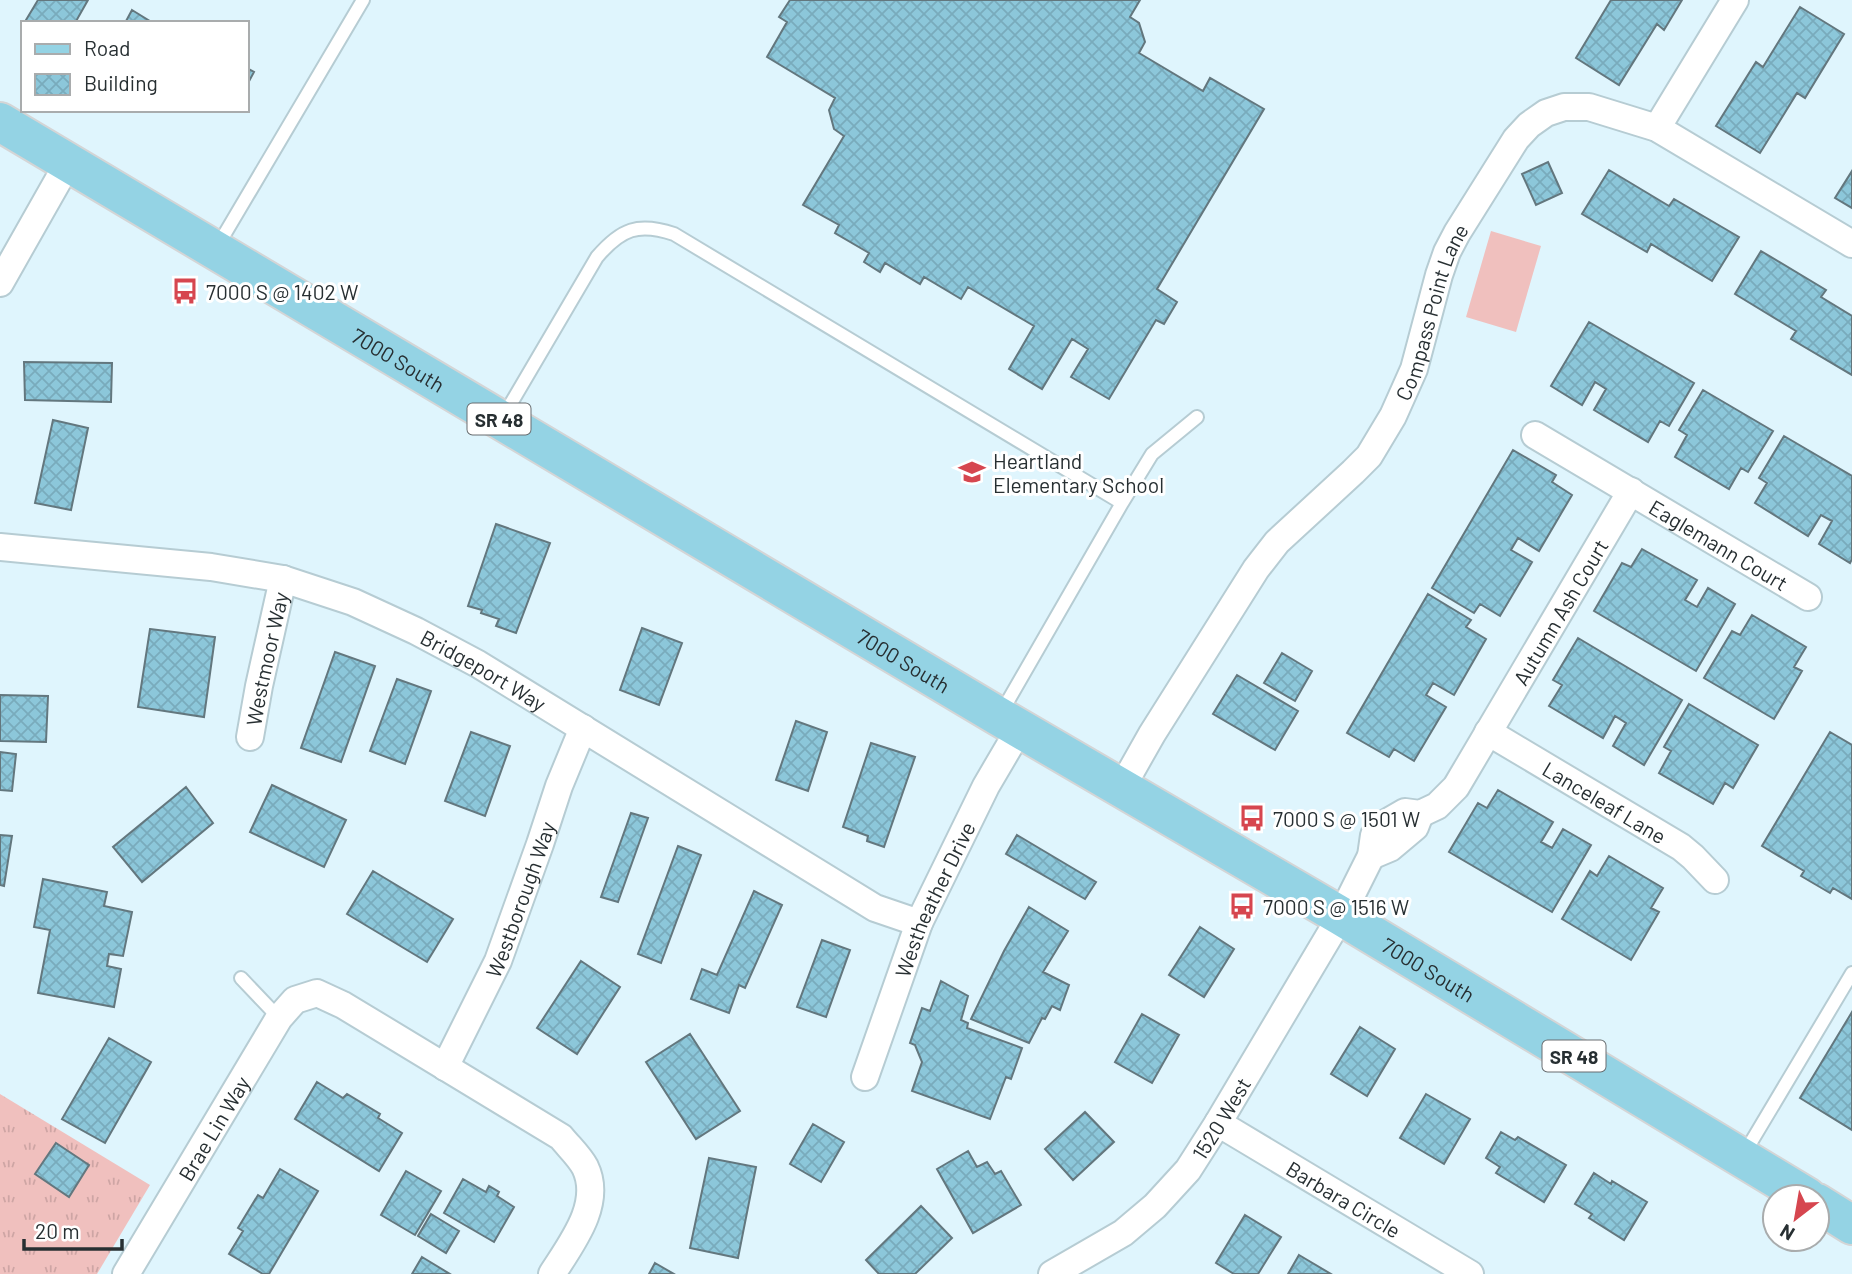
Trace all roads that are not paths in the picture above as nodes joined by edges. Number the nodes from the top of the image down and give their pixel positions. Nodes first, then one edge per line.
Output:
1 (363, 0) edge
2 (1735, 0) edge
3 (0, 122) edge
4 (1657, 128) junction
5 (68, 163) junction
6 (1852, 244) edge
7 (215, 250) junction
8 (0, 283) edge
9 (1197, 417) dead end
10 (501, 420) junction
11 (1535, 435) dead end
12 (1631, 491) junction
13 (1122, 503) junction
14 (0, 547) edge
15 (283, 579) junction
16 (1808, 597) dead end
17 (1009, 722) junction
18 (583, 728) junction
19 (1488, 732) junction
20 (250, 737) dead end
21 (1122, 788) junction
22 (1715, 880) dead end
23 (1341, 916) junction
24 (919, 923) junction
25 (1852, 973) edge
26 (241, 978) dead end
27 (279, 1018) junction
28 (445, 1067) junction
29 (865, 1077) dead end
30 (1218, 1123) junction
31 (1742, 1157) junction
32 (1784, 1183) edge
33 (1831, 1212) edge
34 (1852, 1225) edge
35 (126, 1274) edge
36 (552, 1274) edge
37 (1052, 1274) edge
38 (1470, 1274) edge

1 - 7 lane
2 - 4 street
3 - 5 main road, 7000 South / SR 48
4 - 6 street, Compass Point Lane
4 - 21 street, Compass Point Lane
5 - 7 main road, 7000 South / SR 48
5 - 8 street
7 - 10 main road, 7000 South / SR 48
9 - 13 lane
10 - 13 lane
10 - 17 main road, 7000 South / SR 48
11 - 12 street
12 - 16 street, Eaglemann Court
12 - 19 street, Autumn Ash Court
13 - 17 lane
14 - 15 street, Bridgeport Way
15 - 18 street, Bridgeport Way
15 - 20 street, Westmoor Way
17 - 21 main road, 7000 South / SR 48
17 - 24 street, Westheather Drive
18 - 24 street, Bridgeport Way
18 - 28 street, Westborough Way
19 - 22 street, Lanceleaf Lane
19 - 23 street, Autumn Ash Court
21 - 23 main road, 7000 South / SR 48
23 - 30 street, 1520 West
23 - 31 main road, 7000 South / SR 48
24 - 29 street, Westheather Drive
25 - 31 lane
26 - 27 lane
27 - 28 street
27 - 35 street, Brae Lin Way
28 - 36 street
30 - 37 street, 1520 West
30 - 38 street, Barbara Circle
31 - 32 main road, 7000 South / SR 48
33 - 34 main road

